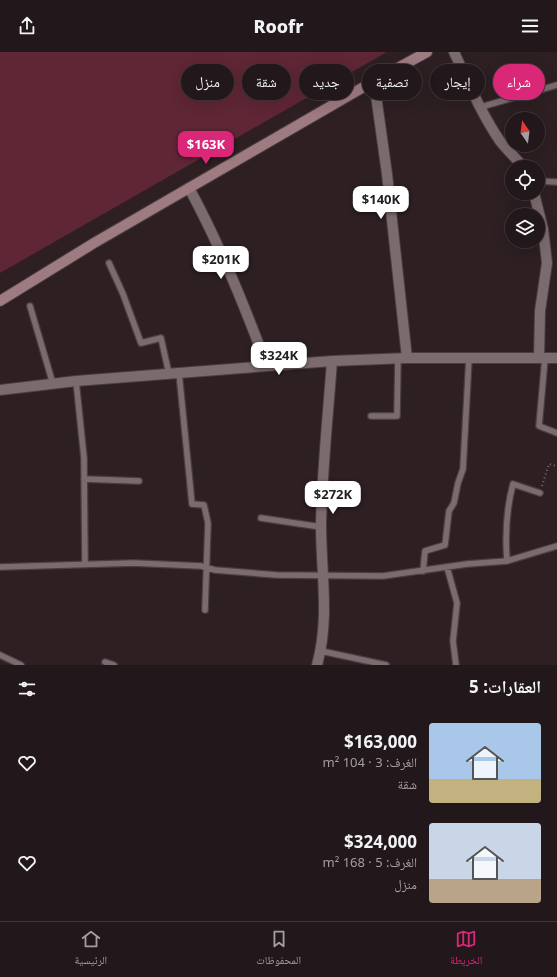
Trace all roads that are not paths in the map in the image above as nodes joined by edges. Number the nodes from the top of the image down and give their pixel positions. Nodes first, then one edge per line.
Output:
1 (427, 52) edge
2 (454, 52) edge
3 (405, 64) edge
4 (557, 85) edge
5 (362, 88) edge
6 (377, 100) edge
7 (481, 107) junction
8 (517, 160) edge
9 (545, 181) edge
10 (557, 182) edge
11 (189, 188) junction
12 (536, 200) edge
13 (109, 263) dead end
14 (0, 301) edge
15 (30, 306) dead end
16 (402, 358) junction
17 (469, 358) junction
18 (542, 358) junction
19 (557, 358) edge
20 (332, 361) junction
21 (267, 366) junction
22 (174, 373) junction
23 (76, 381) junction
24 (53, 384) junction
25 (0, 390) edge
26 (370, 416) dead end
27 (557, 433) edge
28 (84, 479) junction
29 (139, 481) dead end
30 (540, 493) road end
31 (261, 518) dead end
32 (321, 527) junction
33 (557, 546) edge
34 (507, 561) junction
35 (85, 564) junction
36 (0, 567) edge
37 (207, 567) junction
38 (447, 567) junction
39 (424, 571) junction
40 (324, 576) junction
41 (205, 610) dead end
42 (321, 652) junction
43 (0, 655) edge
44 (105, 662) dead end
45 (21, 665) edge
46 (114, 665) edge
47 (317, 665) edge
48 (386, 665) edge
49 (456, 665) edge

1 - 3 street
2 - 7 street
4 - 7 lane
5 - 11 street
6 - 16 street
7 - 8 street
9 - 10 lane
11 - 14 street
11 - 21 street
12 - 18 street
13 - 22 lane
15 - 24 lane
16 - 17 street
16 - 20 street
16 - 26 lane
17 - 18 street
17 - 39 lane
18 - 19 street
18 - 27 lane
20 - 21 street
20 - 32 street
21 - 22 street
22 - 23 street
22 - 37 lane
23 - 24 street
23 - 28 lane
24 - 25 street
28 - 29 lane
28 - 35 lane
30 - 34 lane
31 - 32 lane
32 - 40 street
33 - 34 lane
34 - 38 lane
35 - 36 lane
35 - 37 lane
37 - 40 lane
37 - 41 lane
38 - 39 lane
38 - 49 lane
39 - 40 lane
40 - 42 street
42 - 47 street
42 - 48 lane
43 - 45 lane
44 - 46 lane

